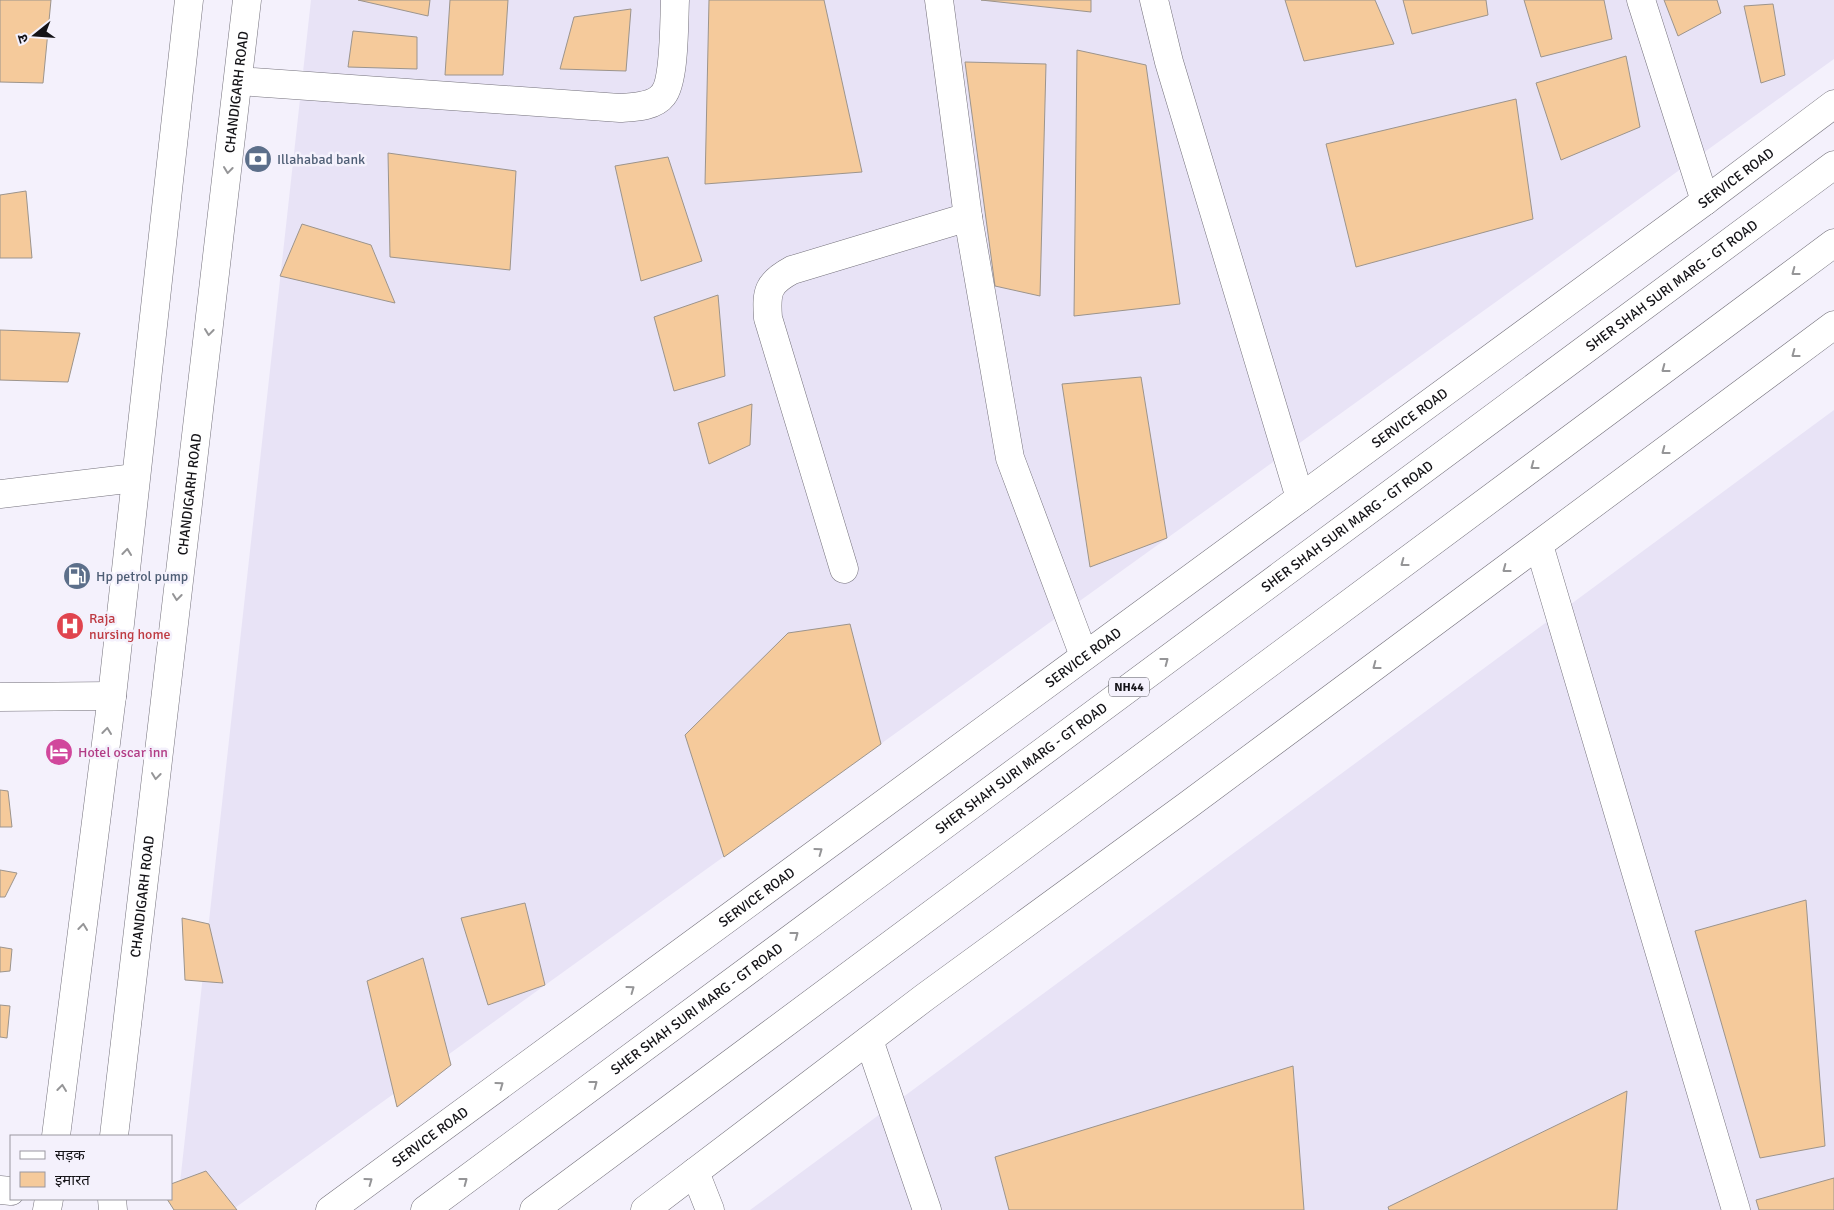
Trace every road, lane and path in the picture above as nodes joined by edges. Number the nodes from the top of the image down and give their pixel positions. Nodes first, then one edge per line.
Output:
1 (189, 0) edge
2 (247, 0) edge
3 (674, 0) edge
4 (939, 0) edge
5 (1154, 0) edge
6 (1640, 0) edge
7 (238, 80) junction
8 (1834, 104) edge
9 (1834, 165) edge
10 (1705, 201) junction
11 (968, 217) junction
12 (1834, 243) edge
13 (1834, 325) edge
14 (135, 478) junction
15 (0, 494) edge
16 (1300, 498) junction
17 (1539, 545) junction
18 (844, 569) dead end
19 (1084, 656) junction
20 (112, 696) junction
21 (0, 697) edge
22 (869, 1040) junction
23 (56, 1135) edge
24 (114, 1135) edge
25 (694, 1172) junction
26 (330, 1210) edge
27 (425, 1210) edge
28 (534, 1210) edge
29 (645, 1210) edge
30 (710, 1210) edge
31 (927, 1210) edge
32 (1736, 1210) edge

1 - 14 main road
2 - 7 main road, CHANDIGARH ROAD
3 - 7 main road
4 - 11 main road
5 - 16 main road
6 - 10 main road
7 -> 24 main road, CHANDIGARH ROAD
8 - 10 main road, SERVICE ROAD
27 -> 9 main road, SHER SHAH SURI MARG - GT ROAD / NH44
10 - 16 main road, SERVICE ROAD
11 - 18 main road
11 - 19 main road
12 -> 28 main road
13 -> 17 main road
14 - 15 main road
20 -> 14 main road
16 - 19 main road, SERVICE ROAD
17 -> 22 main road
17 - 32 main road
26 -> 19 main road, SERVICE ROAD
20 - 21 main road
23 -> 20 main road
22 - 25 main road
22 - 31 main road
25 - 29 main road
25 - 30 main road

